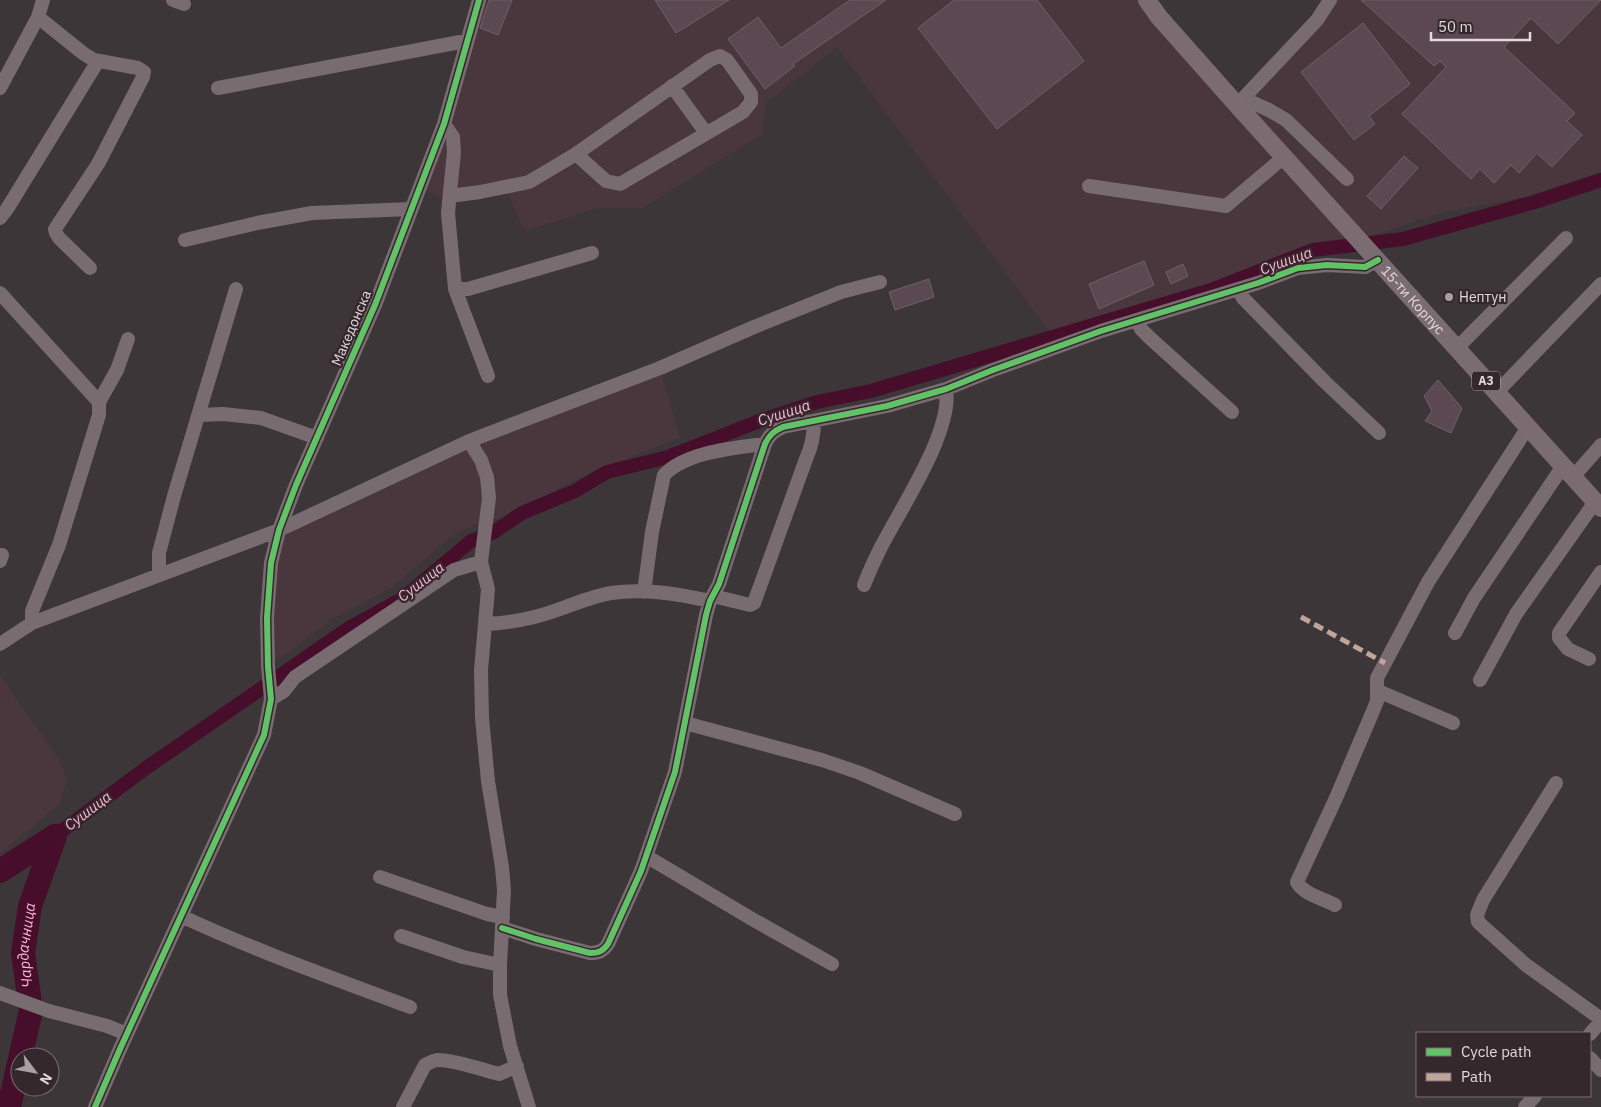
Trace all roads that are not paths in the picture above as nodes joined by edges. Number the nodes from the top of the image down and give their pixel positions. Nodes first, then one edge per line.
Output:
1 (43, 0) edge
2 (479, 0) edge
3 (1147, 0) edge
4 (1330, 0) edge
5 (38, 17) junction
6 (467, 42) junction
7 (98, 61) junction
8 (672, 86) junction
9 (0, 88) edge
10 (218, 88) dead end
11 (1241, 102) junction
12 (444, 124) junction
13 (706, 133) junction
14 (576, 154) junction
15 (1284, 157) junction
16 (1347, 179) dead end
17 (1089, 186) dead end
18 (450, 196) junction
19 (411, 209) junction
20 (0, 218) edge
21 (1566, 238) dead end
22 (185, 240) dead end
23 (592, 254) dead end
24 (1375, 257) junction
25 (90, 268) dead end
26 (880, 282) dead end
27 (1601, 284) edge
28 (236, 289) dead end
29 (455, 289) junction
30 (1238, 289) junction
31 (0, 293) edge
32 (1137, 320) junction
33 (128, 339) dead end
34 (1457, 348) junction
35 (488, 376) dead end
36 (946, 389) junction
37 (1497, 392) junction
38 (100, 402) junction
39 (1232, 412) dead end
40 (199, 415) junction
41 (814, 422) junction
42 (1528, 427) junction
43 (1379, 433) dead end
44 (317, 438) junction
45 (469, 441) junction
46 (765, 444) junction
47 (1601, 444) edge
48 (1568, 472) junction
49 (1598, 505) edge
50 (279, 530) junction
51 (481, 562) junction
52 (1601, 572) edge
53 (159, 574) junction
54 (864, 585) dead end
55 (644, 592) junction
56 (711, 598) junction
57 (32, 622) junction
58 (485, 624) junction
59 (1455, 634) dead end
60 (0, 644) edge
61 (1589, 659) dead end
62 (1480, 680) dead end
63 (1378, 691) junction
64 (270, 699) junction
65 (685, 723) junction
66 (1453, 723) dead end
67 (1556, 783) dead end
68 (955, 814) dead end
69 (646, 856) junction
70 (380, 877) dead end
71 (1335, 905) dead end
72 (181, 916) junction
73 (503, 922) junction
74 (401, 936) dead end
75 (832, 964) dead end
76 (500, 965) junction
77 (0, 993) edge
78 (410, 1008) dead end
79 (1601, 1020) edge
80 (1591, 1033) edge
81 (127, 1034) junction
82 (1591, 1059) edge
83 (517, 1066) junction
84 (1601, 1070) edge
85 (95, 1107) edge
86 (403, 1107) edge
87 (529, 1107) edge

1 - 5 street
2 - 6 street, Македонска
3 - 11 main road, 15-ти Корпус / A3
4 - 11 street
5 - 7 street
5 - 9 street
6 - 10 street
6 - 12 street, Македонска
7 - 20 street
7 - 25 street
8 - 13 street
8 - 13 street
8 - 14 street
11 - 15 main road, 15-ти Корпус / A3
11 - 16 street
12 - 18 street
12 - 19 street, Македонска
13 - 14 street
14 - 18 street
15 - 17 street
15 - 24 main road, 15-ти Корпус / A3
18 - 29 street
19 - 22 street
19 - 44 street, Македонска
21 - 34 street
23 - 29 street
24 - 30 street
24 - 34 main road, 15-ти Корпус / A3
26 - 45 street
27 - 37 street
28 - 40 street
29 - 35 street
30 - 32 street
30 - 43 street
31 - 38 street
32 - 36 street
32 - 39 street
33 - 38 street
34 - 37 main road, 15-ти Корпус / A3
36 - 41 street
36 - 54 street
37 - 42 main road, 15-ти Корпус / A3
38 - 57 street
40 - 44 street
40 - 53 street
41 - 46 street
41 - 56 street
42 - 48 main road, 15-ти Корпус / A3
42 - 63 street
44 - 50 street, Македонска
45 - 50 street
45 - 51 street
46 - 55 street
46 - 56 street
47 - 48 street
48 - 49 main road, 15-ти Корпус / A3
48 - 59 street
49 - 62 street
50 - 53 street
50 - 64 street, Македонска
51 - 58 street
51 - 64 street
52 - 61 street
53 - 57 street
55 - 56 street
55 - 58 street
56 - 65 street
57 - 60 street
58 - 73 street
63 - 66 street
63 - 71 street
64 - 72 street, Македонска
65 - 68 street
65 - 69 street
67 - 79 street
69 - 73 street
69 - 75 street
70 - 73 street
72 - 78 street
72 - 81 street, Македонска
73 - 76 street
74 - 76 street
76 - 83 street
77 - 81 street
79 - 80 street
81 - 85 street, Македонска
82 - 84 street
83 - 86 street
83 - 87 street

